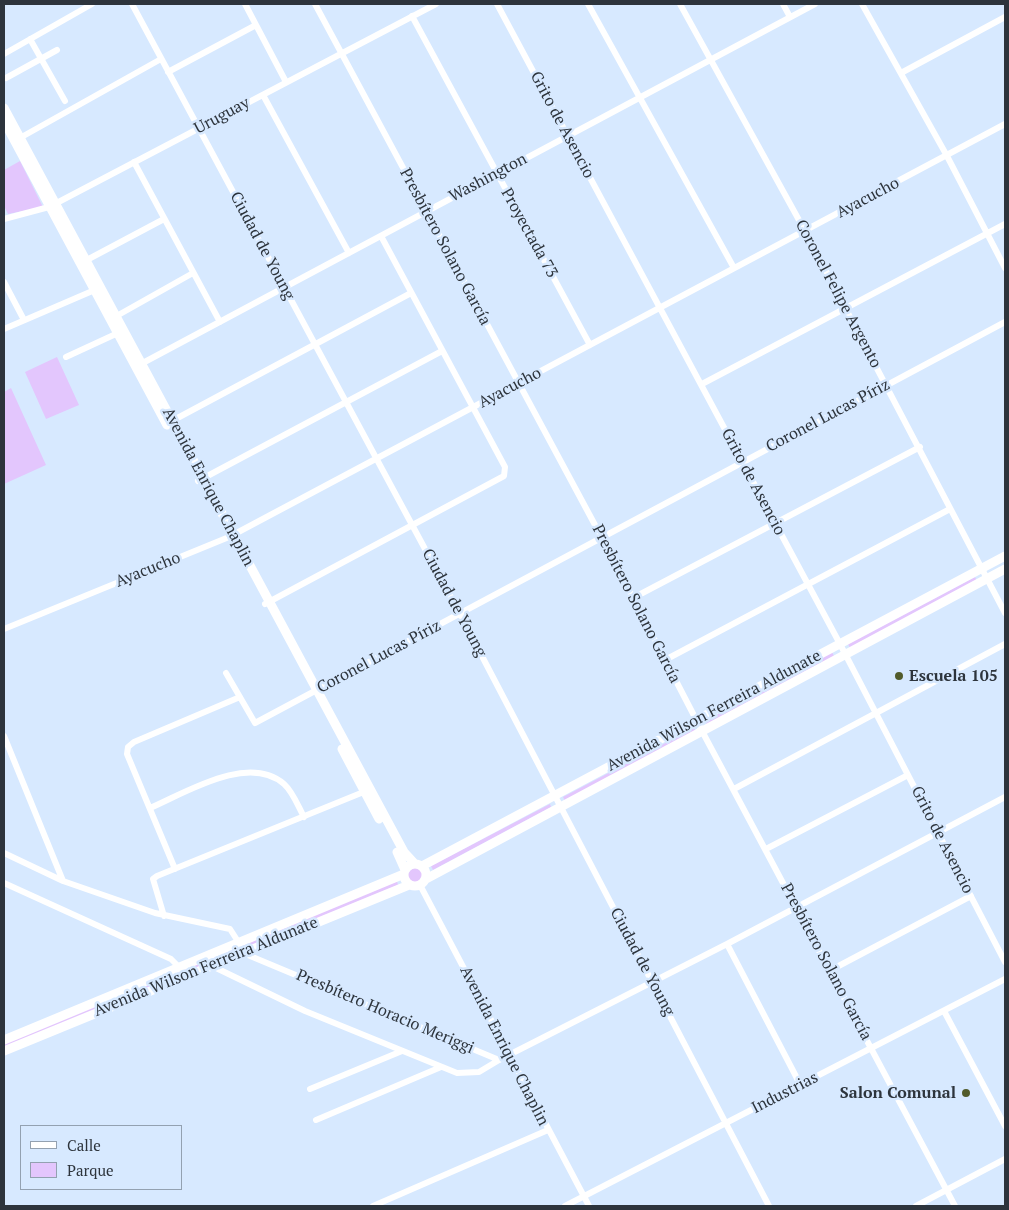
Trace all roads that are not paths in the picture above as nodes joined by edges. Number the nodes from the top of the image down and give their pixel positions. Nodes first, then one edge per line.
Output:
1 (92, 4) edge
2 (132, 4) edge
3 (245, 4) edge
4 (315, 4) edge
5 (436, 4) edge
6 (497, 4) edge
7 (588, 4) edge
8 (680, 4) edge
9 (783, 4) edge
10 (815, 4) edge
11 (862, 4) edge
12 (412, 16) junction
13 (1005, 16) edge
14 (790, 17) junction
15 (256, 25) junction
16 (30, 39) junction
17 (57, 50) dead end
18 (341, 53) junction
19 (4, 54) edge
20 (41, 59) junction
21 (161, 59) junction
22 (710, 60) junction
23 (168, 72) junction
24 (901, 72) junction
25 (6, 78) dead end
26 (286, 82) junction
27 (263, 95) junction
28 (639, 98) junction
29 (65, 101) dead end
30 (4, 108) edge
31 (4, 121) edge
32 (1005, 124) edge
33 (199, 128) junction
34 (568, 135) junction
35 (17, 139) junction
36 (947, 156) junction
37 (134, 162) junction
38 (497, 173) junction
39 (52, 205) junction
40 (426, 211) junction
41 (164, 218) junction
42 (4, 219) edge
43 (1005, 224) edge
44 (805, 230) junction
45 (987, 234) junction
46 (381, 236) junction
47 (349, 253) junction
48 (83, 262) junction
49 (734, 268) junction
50 (1005, 268) edge
51 (193, 273) junction
52 (4, 282) edge
53 (284, 287) junction
54 (97, 289) junction
55 (411, 293) junction
56 (661, 308) junction
57 (846, 309) junction
58 (113, 318) junction
59 (24, 320) junction
60 (220, 322) junction
61 (1005, 322) edge
62 (4, 329) edge
63 (118, 333) junction
64 (314, 345) junction
65 (590, 345) junction
66 (442, 350) junction
67 (66, 357) dead end
68 (138, 365) junction
69 (518, 383) junction
70 (702, 384) junction
71 (886, 385) junction
72 (345, 403) junction
73 (473, 407) junction
74 (169, 423) junction
75 (920, 447) junction
76 (376, 459) junction
77 (742, 462) junction
78 (200, 480) junction
79 (950, 509) junction
80 (775, 524) junction
81 (412, 525) junction
82 (231, 536) junction
83 (602, 538) junction
84 (1005, 556) edge
85 (982, 569) junction
86 (1005, 569) edge
87 (987, 579) junction
88 (808, 584) junction
89 (633, 598) junction
90 (267, 603) junction
91 (460, 614) junction
92 (1005, 614) edge
93 (4, 629) edge
94 (840, 644) junction
95 (1005, 644) edge
96 (845, 654) junction
97 (665, 660) junction
98 (226, 673) dead end
99 (315, 692) junction
100 (240, 697) junction
101 (876, 713) junction
102 (697, 721) junction
103 (702, 731) junction
104 (4, 736) edge
105 (908, 775) junction
106 (734, 789) junction
107 (367, 790) junction
108 (1005, 796) edge
109 (554, 797) junction
110 (559, 806) junction
111 (150, 808) junction
112 (304, 817) junction
113 (938, 832) junction
114 (766, 849) junction
115 (4, 853) edge
116 (418, 865) junction
117 (175, 869) junction
118 (405, 872) junction
119 (63, 882) junction
120 (423, 882) junction
121 (4, 883) edge
122 (409, 885) junction
123 (971, 896) junction
124 (797, 906) junction
125 (164, 916) junction
126 (239, 943) junction
127 (727, 944) junction
128 (242, 952) junction
129 (1005, 962) edge
130 (212, 966) junction
131 (180, 968) junction
132 (831, 970) junction
133 (1005, 979) edge
134 (652, 982) junction
135 (944, 1011) junction
136 (4, 1040) edge
137 (872, 1048) junction
138 (4, 1051) edge
139 (402, 1051) junction
140 (510, 1056) junction
141 (499, 1060) junction
142 (441, 1067) junction
143 (801, 1086) junction
144 (310, 1089) dead end
145 (316, 1120) dead end
146 (727, 1123) junction
147 (1005, 1126) edge
148 (548, 1130) junction
149 (1005, 1159) edge
150 (946, 1191) junction
151 (584, 1197) junction
152 (373, 1206) edge
153 (565, 1206) edge
154 (588, 1206) edge
155 (769, 1206) edge
156 (916, 1206) edge
157 (955, 1206) edge

1 - 16 street
2 - 21 street, Ciudad de Young
3 - 15 street
4 - 18 street, Presbítero Solano García
5 - 12 street, Uruguay
6 - 34 street, Grito de Asencio
7 - 28 street
8 - 22 street, Coronel Felipe Argento
9 - 14 street
10 - 14 street, Washington
11 - 24 street
12 - 18 street, Uruguay
12 - 38 street, Proyectada 73
13 - 24 street
14 - 22 street, Washington
15 - 23 street
15 - 26 street
16 - 19 street
16 - 20 street
17 - 20 street
18 - 26 street, Uruguay
18 - 40 street, Presbítero Solano García
20 - 25 street
20 - 29 street
21 - 23 street, Ciudad de Young
21 - 35 street
22 - 28 street, Washington
22 - 44 street, Coronel Felipe Argento
23 - 33 street, Ciudad de Young
24 - 36 street
26 - 27 street, Uruguay
27 - 33 street, Uruguay
27 - 47 street
28 - 34 street, Washington
28 - 49 street
30 - 35 street, Avenida Enrique Chaplin
31 - 35 street, Avenida Enrique Chaplin
32 - 36 street, Ayacucho
33 - 37 street, Uruguay
33 - 53 street, Ciudad de Young
34 - 38 street, Washington
34 - 56 street, Grito de Asencio
35 - 39 street, Avenida Enrique Chaplin
36 - 44 street, Ayacucho
36 - 45 street
37 - 39 street, Uruguay
37 - 41 street
38 - 40 street, Washington
38 - 65 street, Proyectada 73
39 - 42 street, Uruguay
39 - 48 street, Avenida Enrique Chaplin
40 - 46 street, Washington
40 - 69 street, Presbítero Solano García
41 - 48 street
41 - 51 street
43 - 45 street
44 - 49 street, Ayacucho
44 - 57 street, Coronel Felipe Argento
45 - 50 street
45 - 57 street
46 - 47 street, Washington
46 - 55 street
47 - 53 street, Washington
48 - 54 street, Avenida Enrique Chaplin
49 - 56 street, Ayacucho
51 - 58 street
51 - 60 street
52 - 59 street
53 - 60 street, Washington
53 - 64 street, Ciudad de Young
54 - 58 street, Avenida Enrique Chaplin
54 - 59 street
55 - 64 street
55 - 66 street
56 - 65 street, Ayacucho
56 - 70 street, Grito de Asencio
57 - 70 street
57 - 71 street, Coronel Felipe Argento
58 - 63 street, Avenida Enrique Chaplin
58 - 68 street, Avenida Enrique Chaplin
59 - 62 street
60 - 68 street, Washington
61 - 71 street, Coronel Lucas Píriz
63 - 67 street
63 - 68 street, Avenida Enrique Chaplin
64 - 72 street, Ciudad de Young
64 - 74 street
65 - 69 street, Ayacucho
66 - 72 street
66 - 73 street
68 - 74 street, Avenida Enrique Chaplin
69 - 73 street, Ayacucho
69 - 83 street, Presbítero Solano García
70 - 77 street, Grito de Asencio
71 - 75 street, Coronel Felipe Argento
71 - 77 street, Coronel Lucas Píriz
72 - 76 street, Ciudad de Young
72 - 78 street
73 - 76 street, Ayacucho
73 - 81 street
74 - 78 street, Avenida Enrique Chaplin
75 - 79 street, Coronel Felipe Argento
75 - 80 street
76 - 81 street, Ciudad de Young
76 - 82 street, Ayacucho
77 - 80 street, Grito de Asencio
77 - 83 street, Coronel Lucas Píriz
78 - 82 street, Avenida Enrique Chaplin
79 - 85 street, Coronel Felipe Argento
79 - 88 street
80 - 88 street, Grito de Asencio
80 - 89 street
81 - 90 street
81 - 91 street, Ciudad de Young
82 - 90 street, Avenida Enrique Chaplin
82 - 93 street, Ayacucho
83 - 89 street, Presbítero Solano García
83 - 91 street, Coronel Lucas Píriz
84 - 85 street, Avenida Wilson Ferreira Aldunate
85 - 87 street, Coronel Felipe Argento
85 - 94 street, Avenida Wilson Ferreira Aldunate
86 - 87 street, Avenida Wilson Ferreira Aldunate
87 - 92 street, Coronel Felipe Argento
87 - 96 street, Avenida Wilson Ferreira Aldunate
88 - 94 street, Grito de Asencio
88 - 97 street
89 - 97 street, Presbítero Solano García
90 - 99 street, Avenida Enrique Chaplin
91 - 99 street, Coronel Lucas Píriz
91 - 109 street, Ciudad de Young
94 - 96 street, Grito de Asencio
94 - 102 street, Avenida Wilson Ferreira Aldunate
95 - 101 street
96 - 101 street, Grito de Asencio
96 - 103 street, Avenida Wilson Ferreira Aldunate
97 - 102 street, Presbítero Solano García
98 - 100 street, Coronel Lucas Píriz
99 - 100 street, Coronel Lucas Píriz
99 - 107 street, Avenida Enrique Chaplin
100 - 111 street
101 - 105 street, Grito de Asencio
101 - 106 street
102 - 103 street, Presbítero Solano García
102 - 109 street, Avenida Wilson Ferreira Aldunate
103 - 106 street, Presbítero Solano García
103 - 110 street, Avenida Wilson Ferreira Aldunate
104 - 119 street
105 - 113 street, Grito de Asencio
105 - 114 street
106 - 114 street, Presbítero Solano García
107 - 112 street
107 - 116 street, Avenida Enrique Chaplin
107 - 118 street, Avenida Enrique Chaplin
108 - 113 street
109 - 110 street, Ciudad de Young
109 - 116 street, Avenida Wilson Ferreira Aldunate
110 - 120 street, Avenida Wilson Ferreira Aldunate
110 - 134 street, Ciudad de Young
111 - 112 street
111 - 117 street
112 - 117 street
113 - 123 street, Grito de Asencio
113 - 124 street
114 - 124 street, Presbítero Solano García
115 - 119 street
116 - 118 street, Avenida Wilson Ferreira Aldunate
116 - 120 street
117 - 125 street
118 - 122 street, Avenida Enrique Chaplin
118 - 126 street, Avenida Wilson Ferreira Aldunate
119 - 125 street
120 - 122 street
120 - 140 street, Avenida Enrique Chaplin
121 - 131 street
122 - 128 street, Avenida Wilson Ferreira Aldunate
123 - 129 street, Grito de Asencio
123 - 132 street
124 - 127 street
124 - 132 street, Presbítero Solano García
125 - 126 street
126 - 131 street, Avenida Wilson Ferreira Aldunate
127 - 134 street
127 - 143 street
128 - 130 street, Avenida Wilson Ferreira Aldunate
128 - 141 street, Presbítero Horacio Meriggi
130 - 138 street, Avenida Wilson Ferreira Aldunate
130 - 139 street
131 - 136 street, Avenida Wilson Ferreira Aldunate
132 - 137 street, Presbítero Solano García
133 - 135 street, Industrias
134 - 140 street
134 - 146 street, Ciudad de Young
135 - 137 street, Industrias
135 - 147 street
137 - 143 street, Industrias
137 - 150 street, Presbítero Solano García
139 - 142 street
139 - 144 street
140 - 141 street
140 - 148 street, Avenida Enrique Chaplin
141 - 142 street
142 - 145 street
143 - 146 street, Industrias
146 - 151 street, Industrias
146 - 155 street, Ciudad de Young
148 - 151 street, Avenida Enrique Chaplin
148 - 152 street
149 - 150 street
150 - 156 street
150 - 157 street, Presbítero Solano García
151 - 153 street, Industrias
151 - 154 street, Avenida Enrique Chaplin

